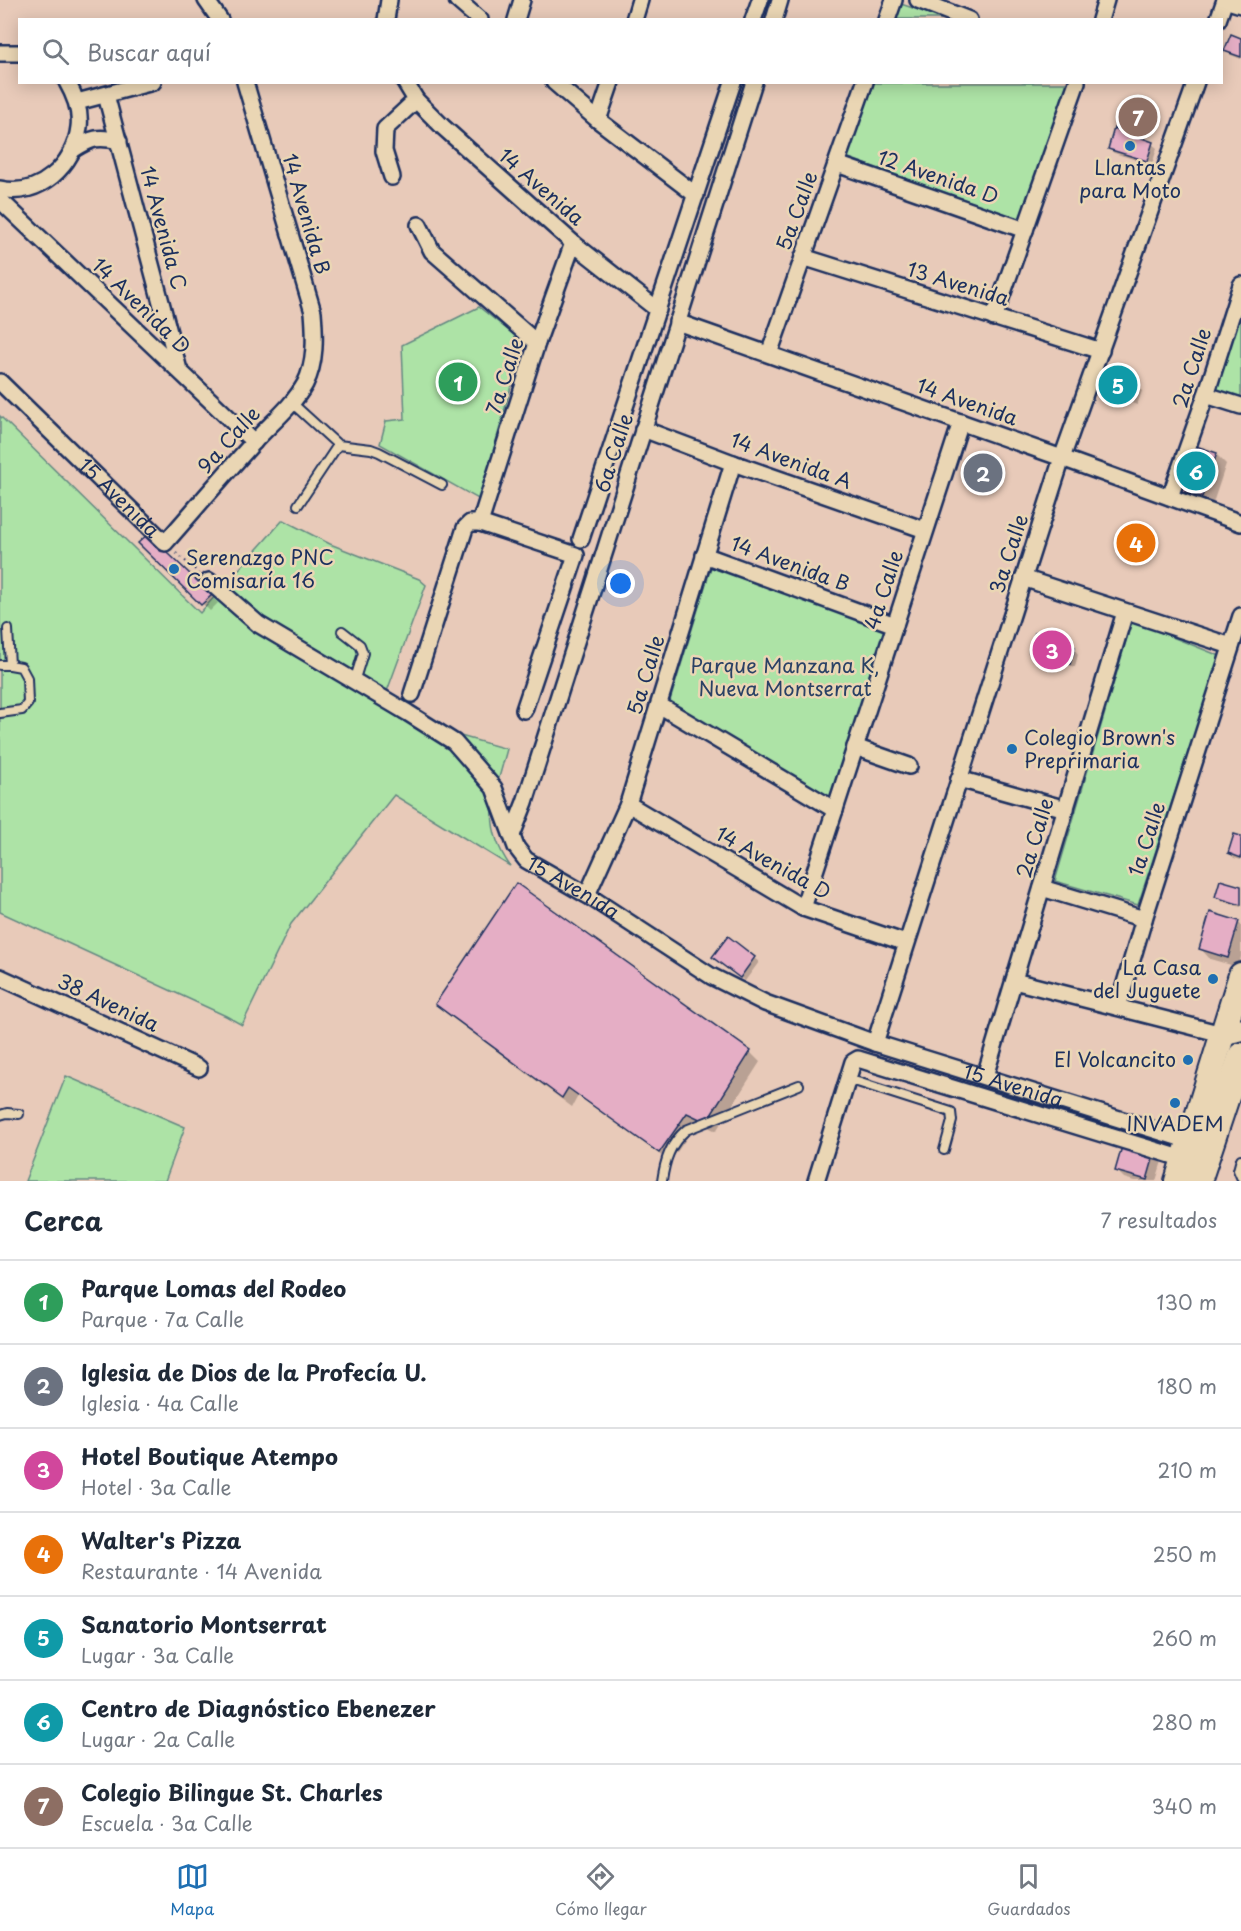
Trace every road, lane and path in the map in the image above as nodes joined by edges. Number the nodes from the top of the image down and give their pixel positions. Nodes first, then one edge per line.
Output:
1 (206, 0) edge
2 (389, 0) edge
3 (457, 0) edge
4 (522, 0) edge
5 (640, 0) edge
6 (760, 0) edge
7 (780, 0) edge
8 (894, 0) edge
9 (918, 0) edge
10 (1107, 0) edge
11 (1225, 0) edge
12 (1241, 5) edge
13 (219, 18) edge
14 (386, 18) edge
15 (478, 18) edge
16 (517, 18) edge
17 (635, 18) edge
18 (754, 18) edge
19 (775, 18) edge
20 (888, 18) edge
21 (964, 18) edge
22 (1101, 18) edge
23 (1219, 18) edge
24 (0, 53) edge
25 (18, 53) edge
26 (68, 84) edge
27 (145, 84) edge
28 (246, 84) edge
29 (405, 84) edge
30 (556, 84) edge
31 (610, 84) edge
32 (732, 84) edge
33 (753, 84) edge
34 (864, 84) edge
35 (1076, 84) edge
36 (1195, 84) edge
37 (106, 94) junction
38 (416, 100) junction
39 (77, 102) junction
40 (598, 120) junction
41 (119, 141) junction
42 (74, 149) junction
43 (837, 164) junction
44 (392, 177) dead end
45 (0, 189) edge
46 (696, 195) junction
47 (0, 200) edge
48 (418, 225) dead end
49 (1025, 230) junction
50 (573, 243) junction
51 (803, 257) junction
52 (1241, 285) edge
53 (658, 310) junction
54 (994, 318) junction
55 (678, 322) junction
56 (537, 343) junction
57 (1101, 351) junction
58 (769, 354) junction
59 (313, 359) joint
60 (180, 372) junction
61 (0, 382) edge
62 (1206, 395) junction
63 (292, 403) junction
64 (1241, 406) edge
65 (961, 422) junction
66 (644, 429) junction
67 (254, 442) junction
68 (338, 445) junction
69 (1062, 458) junction
70 (732, 463) junction
71 (442, 485) dead end
72 (1170, 497) junction
73 (298, 505) dead end
74 (480, 523) junction
75 (1241, 523) edge
76 (925, 530) junction
77 (581, 539) dead end
78 (165, 543) junction
79 (704, 555) junction
80 (1023, 578) junction
81 (209, 581) joint
82 (1125, 612) junction
83 (1241, 616) edge
84 (895, 625) junction
85 (8, 629) dead end
86 (342, 631) dead end
87 (1231, 646) junction
88 (10, 664) junction
89 (0, 665) edge
90 (354, 682) junction
91 (412, 694) dead end
92 (659, 705) junction
93 (524, 710) dead end
94 (0, 713) edge
95 (855, 747) junction
96 (909, 766) dead end
97 (959, 779) junction
98 (628, 804) junction
99 (1066, 809) junction
100 (835, 810) junction
101 (512, 835) junction
102 (1042, 888) junction
103 (587, 895) junction
104 (803, 908) junction
105 (1144, 919) junction
106 (906, 943) junction
107 (1241, 975) edge
108 (0, 977) edge
109 (1014, 981) junction
110 (1118, 1007) junction
111 (1233, 1021) edge
112 (875, 1043) junction
113 (1241, 1054) edge
114 (199, 1068) dead end
115 (986, 1076) junction
116 (848, 1079) junction
117 (799, 1085) dead end
118 (19, 1114) dead end
119 (0, 1115) edge
120 (944, 1149) dead end
121 (1241, 1159) edge
122 (1194, 1168) edge
123 (1241, 1177) edge
124 (662, 1181) edge
125 (816, 1181) edge

1 - 13 street
2 - 14 street
3 - 15 street
4 - 16 street
5 - 17 street
6 - 18 street
7 - 19 street
8 - 20 street
9 - 21 street
10 - 22 street
11 - 12 street
11 - 23 street
24 - 25 street
26 - 39 street
27 - 37 street
28 - 59 street, 14 Avenida B
29 - 38 street, 14 Avenida
30 - 40 street
31 - 40 street
32 - 46 street, 6a Calle
33 - 55 street, 6a Calle
34 - 43 street, 5a Calle
35 - 49 street
36 - 57 street, 3a Calle
37 - 39 street
37 - 41 street, 14 Avenida C
38 - 44 street
38 - 50 street, 14 Avenida
39 - 42 street
40 - 46 street
41 - 42 street
41 - 60 street, 14 Avenida C
42 - 45 street
43 - 49 street, 12 Avenida D
43 - 51 street, 5a Calle
46 - 53 street, 6a Calle
47 - 60 street, 14 Avenida D
48 - 56 street
49 - 54 street
50 - 53 street, 14 Avenida
50 - 56 street, 7a Calle
51 - 54 street, 13 Avenida
51 - 58 street, 5a Calle
52 - 62 street, 2a Calle
53 - 77 street, 6a Calle
54 - 57 street, 13 Avenida
55 - 58 street, 14 Avenida
55 - 66 street, 6a Calle
56 - 74 street, 7a Calle
57 - 69 street, 3a Calle
58 - 65 street, 14 Avenida
59 - 63 street, 9a Calle
60 - 67 street, 14 Avenida D
61 - 78 street, 15 Avenida
62 - 64 street
62 - 72 street, 2a Calle
63 - 67 street, 9a Calle
63 - 68 lane
65 - 69 street, 14 Avenida
65 - 76 street, 4a Calle
66 - 70 street, 14 Avenida A
66 - 101 street, 6a Calle
67 - 78 street, 9a Calle
68 - 71 lane
68 - 73 lane
69 - 72 street, 14 Avenida
69 - 80 street, 3a Calle
70 - 76 street, 14 Avenida A
70 - 79 street, 5a Calle
72 - 75 street, 14 Avenida
74 - 91 street
74 - 93 street
76 - 84 street, 4a Calle
78 - 81 path, 15 Avenida
79 - 84 street, 14 Avenida B
79 - 92 street, 5a Calle
80 - 82 street
80 - 97 street, 3a Calle
81 - 90 street, 15 Avenida
82 - 87 street
82 - 99 street, 2a Calle
83 - 87 street, 1a Calle
84 - 95 street, 4a Calle
85 - 88 lane
86 - 90 lane
87 - 105 street, 1a Calle
88 - 89 lane
88 - 94 lane
90 - 101 street, 15 Avenida
92 - 98 street, 5a Calle
92 - 100 street
95 - 96 street
95 - 100 street, 4a Calle
97 - 99 street
97 - 106 street, 3a Calle
98 - 103 street, 5a Calle
98 - 104 street, 14 Avenida D
99 - 102 street, 2a Calle
100 - 104 street, 4a Calle
101 - 103 street, 15 Avenida
102 - 105 street
102 - 109 street, 2a Calle
103 - 112 street, 15 Avenida
104 - 106 street, 14 Avenida D
105 - 110 street, 1a Calle
106 - 112 street, 3a Calle
107 - 111 main road
108 - 114 street, 38 Avenida
109 - 110 street
109 - 115 street, 2a Calle
110 - 111 street
111 - 122 main road
112 - 115 street, 15 Avenida
113 - 122 main road
115 - 122 street, 15 Avenida
116 - 120 lane
116 - 122 street
116 - 125 street
117 - 124 lane
118 - 119 lane
121 - 123 lane

